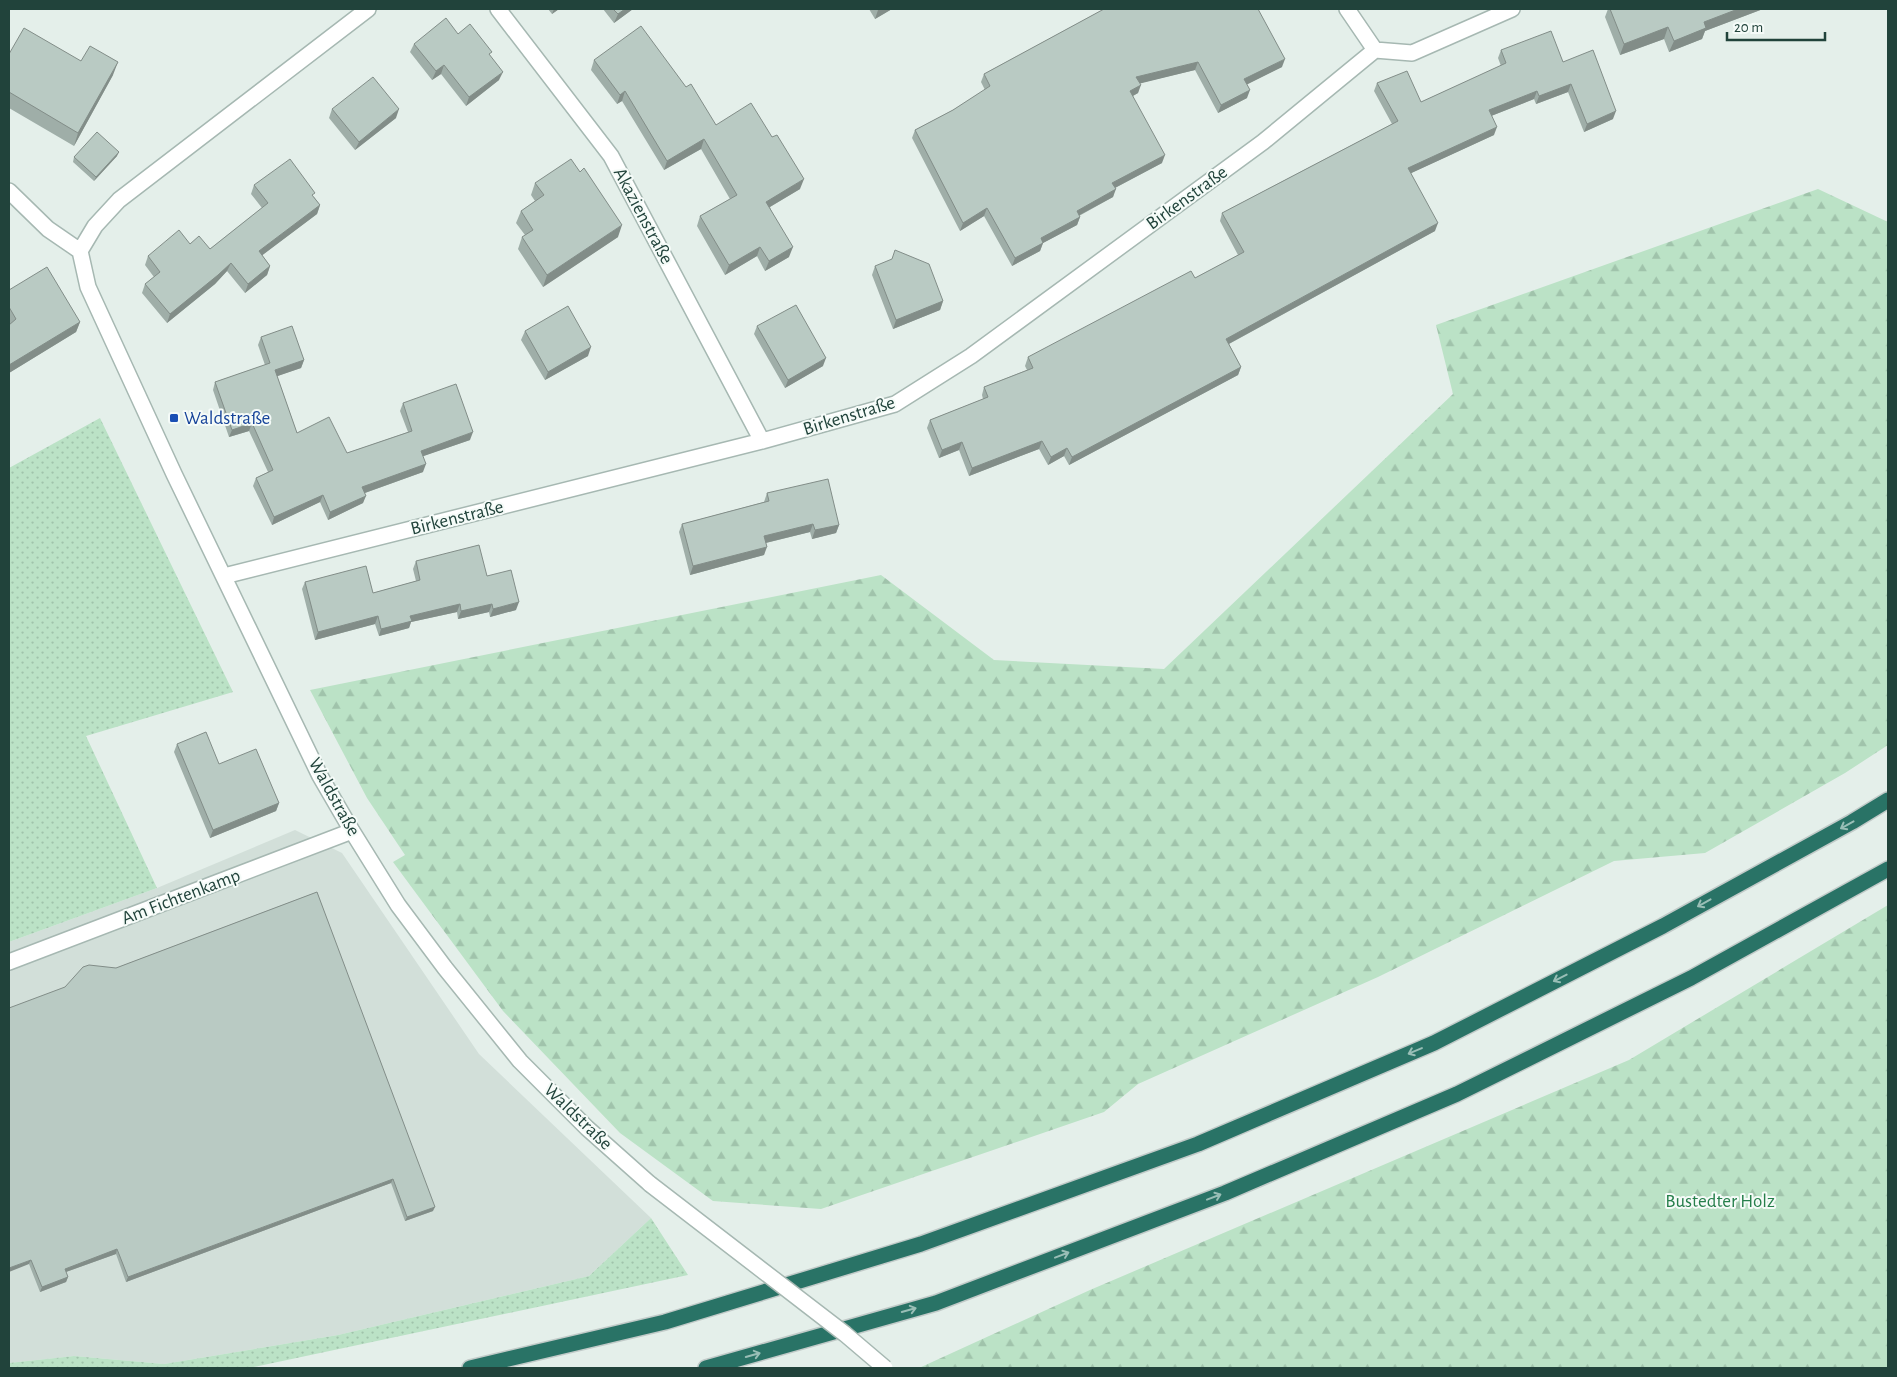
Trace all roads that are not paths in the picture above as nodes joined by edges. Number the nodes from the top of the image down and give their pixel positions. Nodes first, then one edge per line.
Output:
1 (368, 9) edge
2 (498, 9) edge
3 (1347, 9) edge
4 (1512, 9) edge
5 (1375, 50) junction
6 (9, 190) edge
7 (80, 252) junction
8 (762, 441) junction
9 (224, 576) junction
10 (1888, 800) edge
11 (352, 831) junction
12 (1888, 869) edge
13 (9, 962) edge
14 (470, 1368) edge
15 (706, 1368) edge
16 (885, 1368) edge

1 - 7 street
2 - 8 street, Akazienstraße
3 - 5 street
4 - 5 street
5 - 8 street, Birkenstraße
6 - 7 street
7 - 9 street, Waldstraße
8 - 9 street, Birkenstraße
9 - 11 street, Waldstraße
10 -> 14 highway
11 - 13 street, Am Fichtenkamp
11 - 16 street, Waldstraße, bridge
15 -> 12 highway

